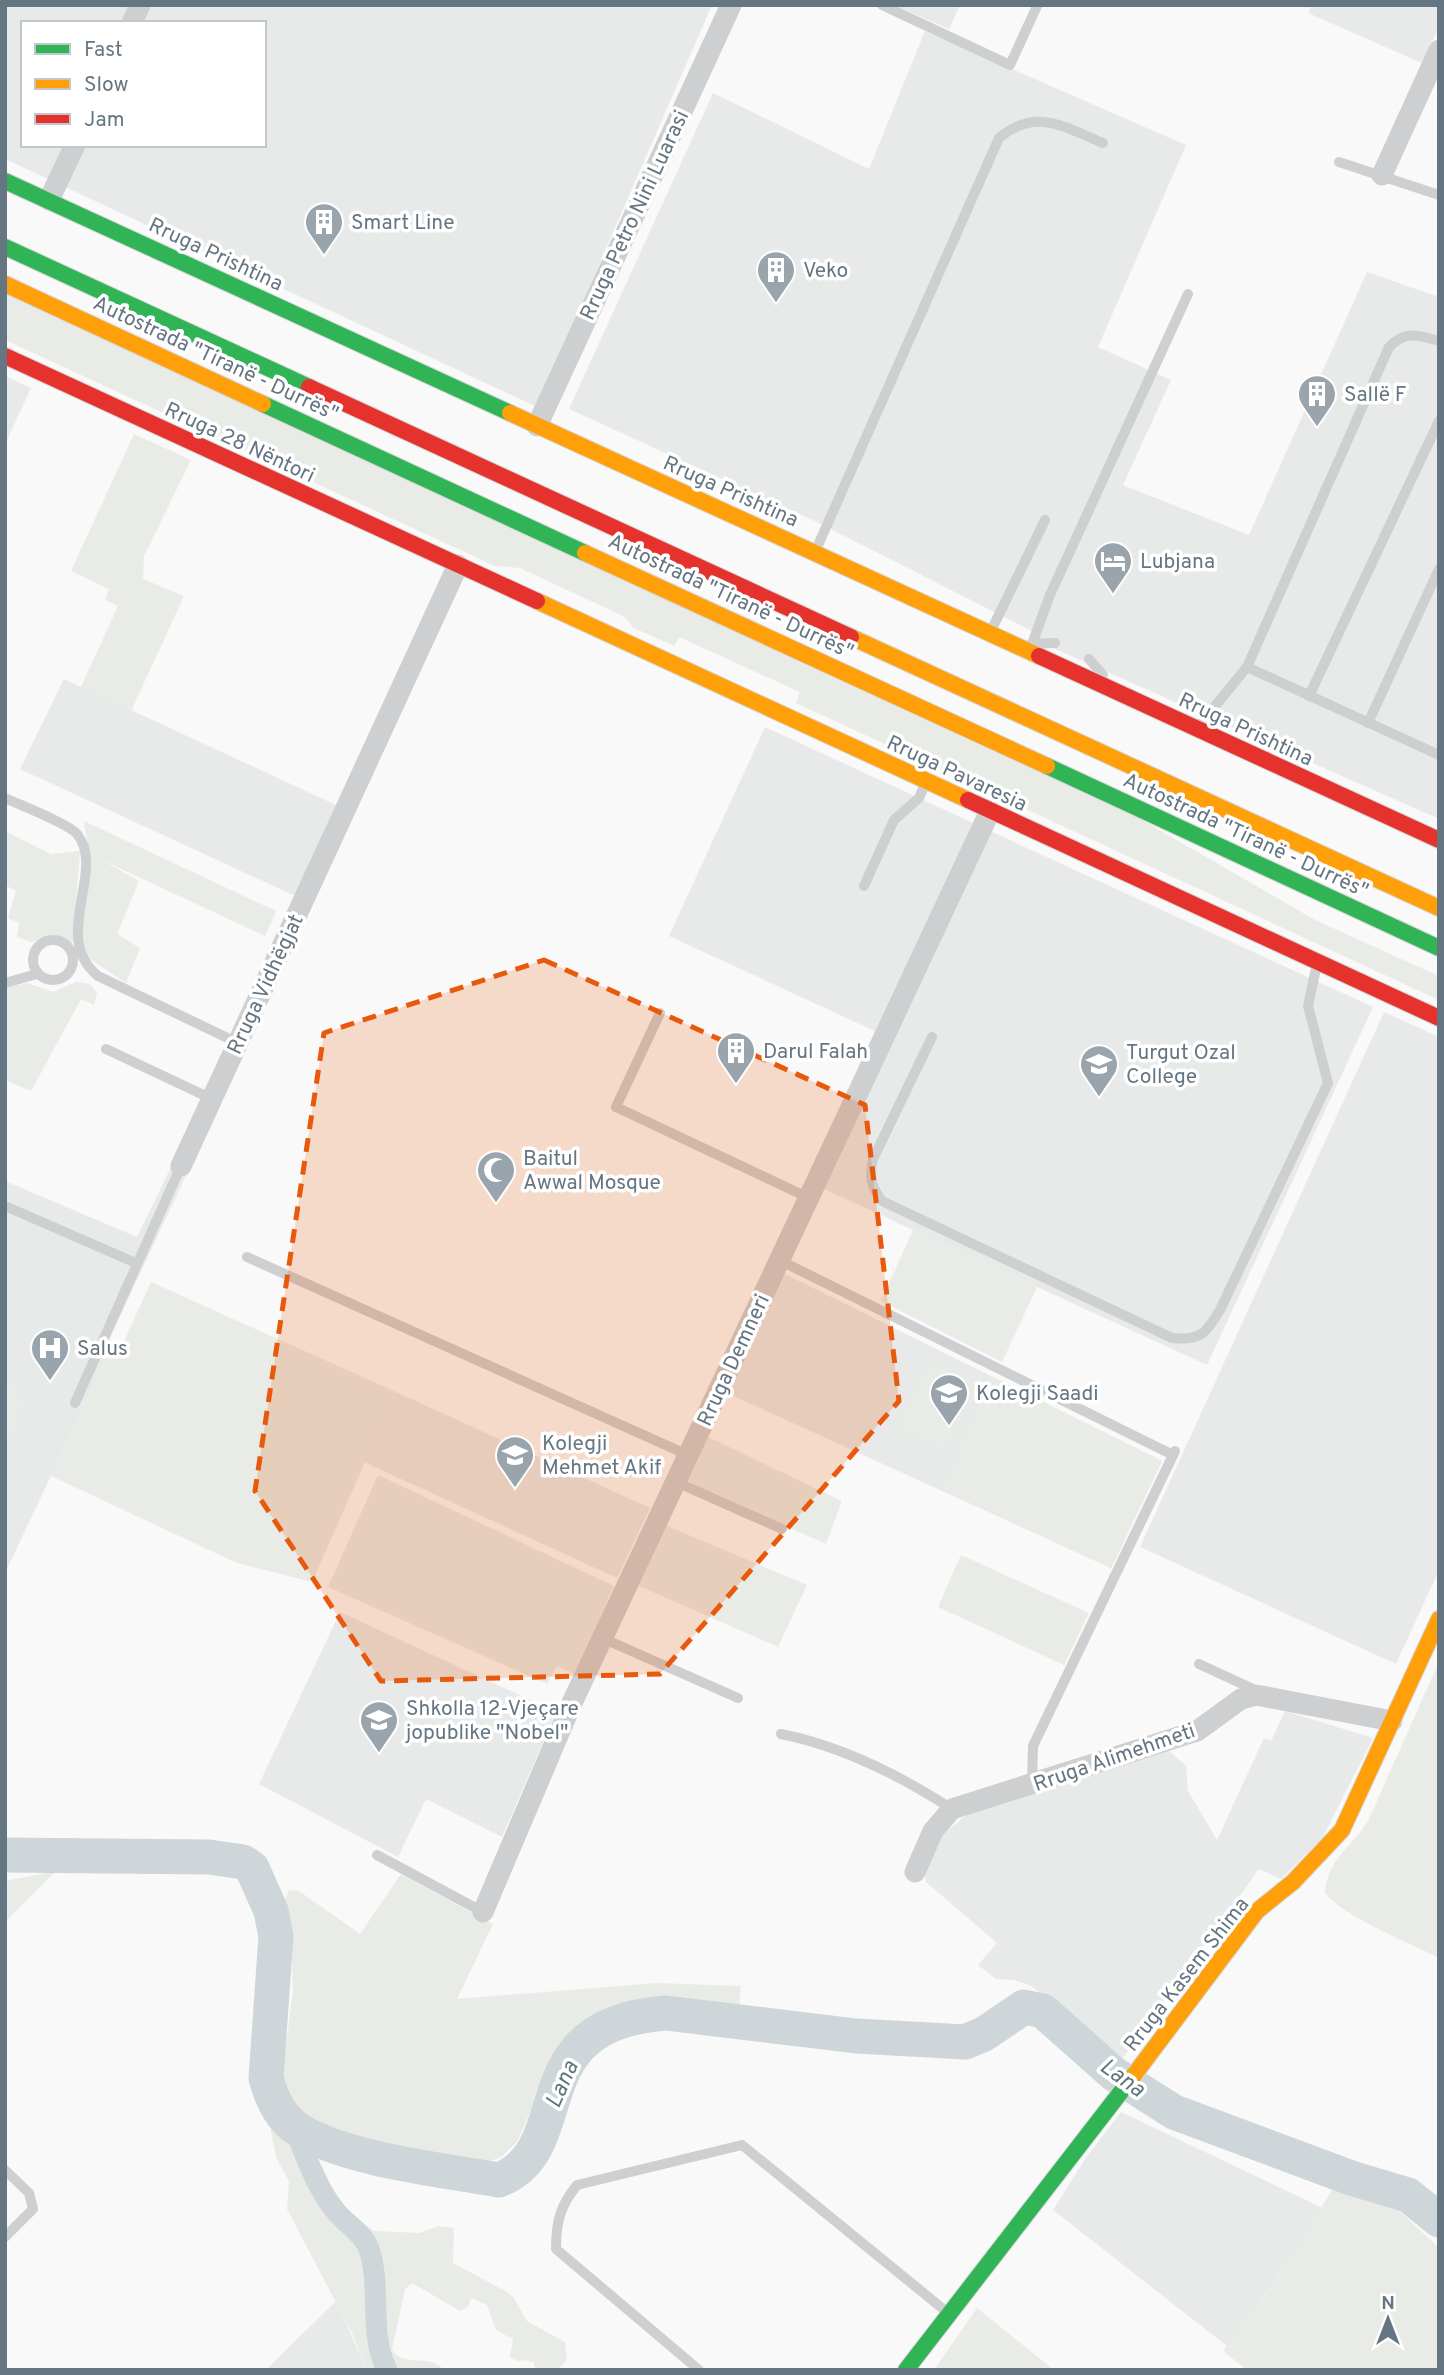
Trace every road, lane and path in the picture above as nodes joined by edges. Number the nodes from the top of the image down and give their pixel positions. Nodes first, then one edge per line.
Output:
1 (140, 5) edge
2 (731, 5) edge
3 (882, 5) edge
4 (1037, 6) edge
5 (133, 21) edge
6 (1439, 50) edge
7 (1103, 143) dead end
8 (74, 147) edge
9 (1339, 162) dead end
10 (1381, 175) junction
11 (5, 181) edge
12 (1439, 195) edge
13 (49, 200) junction
14 (5, 247) edge
15 (5, 284) edge
16 (1188, 294) dead end
17 (1439, 341) edge
18 (5, 356) edge
19 (1439, 421) edge
20 (537, 426) junction
21 (1045, 520) dead end
22 (815, 552) junction
23 (458, 565) junction
24 (1439, 569) edge
25 (990, 634) junction
26 (1055, 643) dead end
27 (1025, 646) junction
28 (1089, 659) dead end
29 (1247, 667) junction
30 (1112, 690) junction
31 (1309, 695) junction
32 (1368, 723) junction
33 (1196, 729) junction
34 (1439, 755) edge
35 (926, 781) junction
36 (5, 797) edge
37 (990, 811) junction
38 (1438, 838) edge
39 (864, 886) dead end
40 (1439, 908) edge
41 (75, 948) junction
42 (1439, 948) edge
43 (1317, 962) junction
44 (37, 974) junction
45 (5, 983) edge
46 (660, 1013) dead end
47 (1439, 1018) edge
48 (932, 1037) dead end
49 (237, 1043) junction
50 (106, 1049) dead end
51 (212, 1099) junction
52 (181, 1166) joint
53 (808, 1198) junction
54 (5, 1206) edge
55 (247, 1257) dead end
56 (779, 1260) junction
57 (136, 1263) junction
58 (75, 1403) dead end
59 (688, 1455) junction
60 (676, 1482) junction
61 (782, 1530) dead end
62 (1439, 1619) edge
63 (603, 1638) junction
64 (1199, 1664) dead end
65 (1256, 1695) junction
66 (738, 1698) dead end
67 (1392, 1721) junction
68 (781, 1734) dead end
69 (1032, 1785) junction
70 (952, 1809) junction
71 (377, 1855) dead end
72 (915, 1872) dead end
73 (484, 1912) joint
74 (5, 2170) edge
75 (5, 2237) edge
76 (949, 2314) junction
77 (699, 2370) edge
78 (906, 2370) edge

1 - 5 street
2 - 20 street, Rruga Petro Nini Luarasi
3 - 4 lane
6 - 10 street
7 - 22 lane
8 - 13 street
9 - 10 lane
10 - 12 lane
11 - 13 main road, Rruga Prishtina
13 - 20 main road, Rruga Prishtina
14 - 40 main road, Autostrada "Tiranë - Durrës"
15 - 42 main road, Autostrada "Tiranë - Durrës"
16 - 27 lane
17 - 29 lane
18 - 23 main road, Rruga 28 Nëntori
19 - 31 lane
20 - 22 main road, Rruga Prishtina
21 - 25 lane
22 - 25 main road, Rruga Prishtina
23 - 35 main road, Rruga Pavaresia
23 - 49 street, Rruga Vidhëgjat
24 - 32 lane
25 - 27 main road, Rruga Prishtina
26 - 27 lane
27 - 30 main road, Rruga Prishtina
28 - 30 lane
29 - 31 lane
29 - 33 lane
30 - 33 main road, Rruga Prishtina
31 - 32 lane
32 - 34 lane
33 - 38 main road, Rruga Prishtina
35 - 37 main road, Rruga Pavaresia
35 - 39 lane
36 - 41 lane
37 - 43 main road, Rruga Pavaresia
37 - 53 street, Rruga Demneri
41 - 44 lane
41 - 44 lane
41 - 49 lane
43 - 47 main road, Rruga Pavaresia
43 - 48 lane
44 - 45 lane
46 - 53 lane
49 - 51 street, Rruga Vidhëgjat
50 - 51 lane
51 - 52 street, Rruga Vidhëgjat
52 - 57 lane, Rruga Vidhëgjat
53 - 56 street, Rruga Demneri
54 - 57 lane
55 - 59 lane
56 - 59 street, Rruga Demneri
56 - 69 lane
57 - 58 lane, Rruga Vidhëgjat
59 - 60 street, Rruga Demneri
60 - 61 lane
60 - 63 street, Rruga Demneri
62 - 67 main road, Rruga Kasem Shima
63 - 66 lane
63 - 73 street, Rruga Demneri
64 - 65 lane
65 - 67 street
65 - 69 street, Rruga Alimehmeti
67 - 76 main road, Rruga Kasem Shima
68 - 70 lane
69 - 70 street, Rruga Alimehmeti
70 - 72 street
71 - 73 lane
74 - 75 lane
76 - 77 lane
76 - 78 main road, Rruga Kasem Shima

